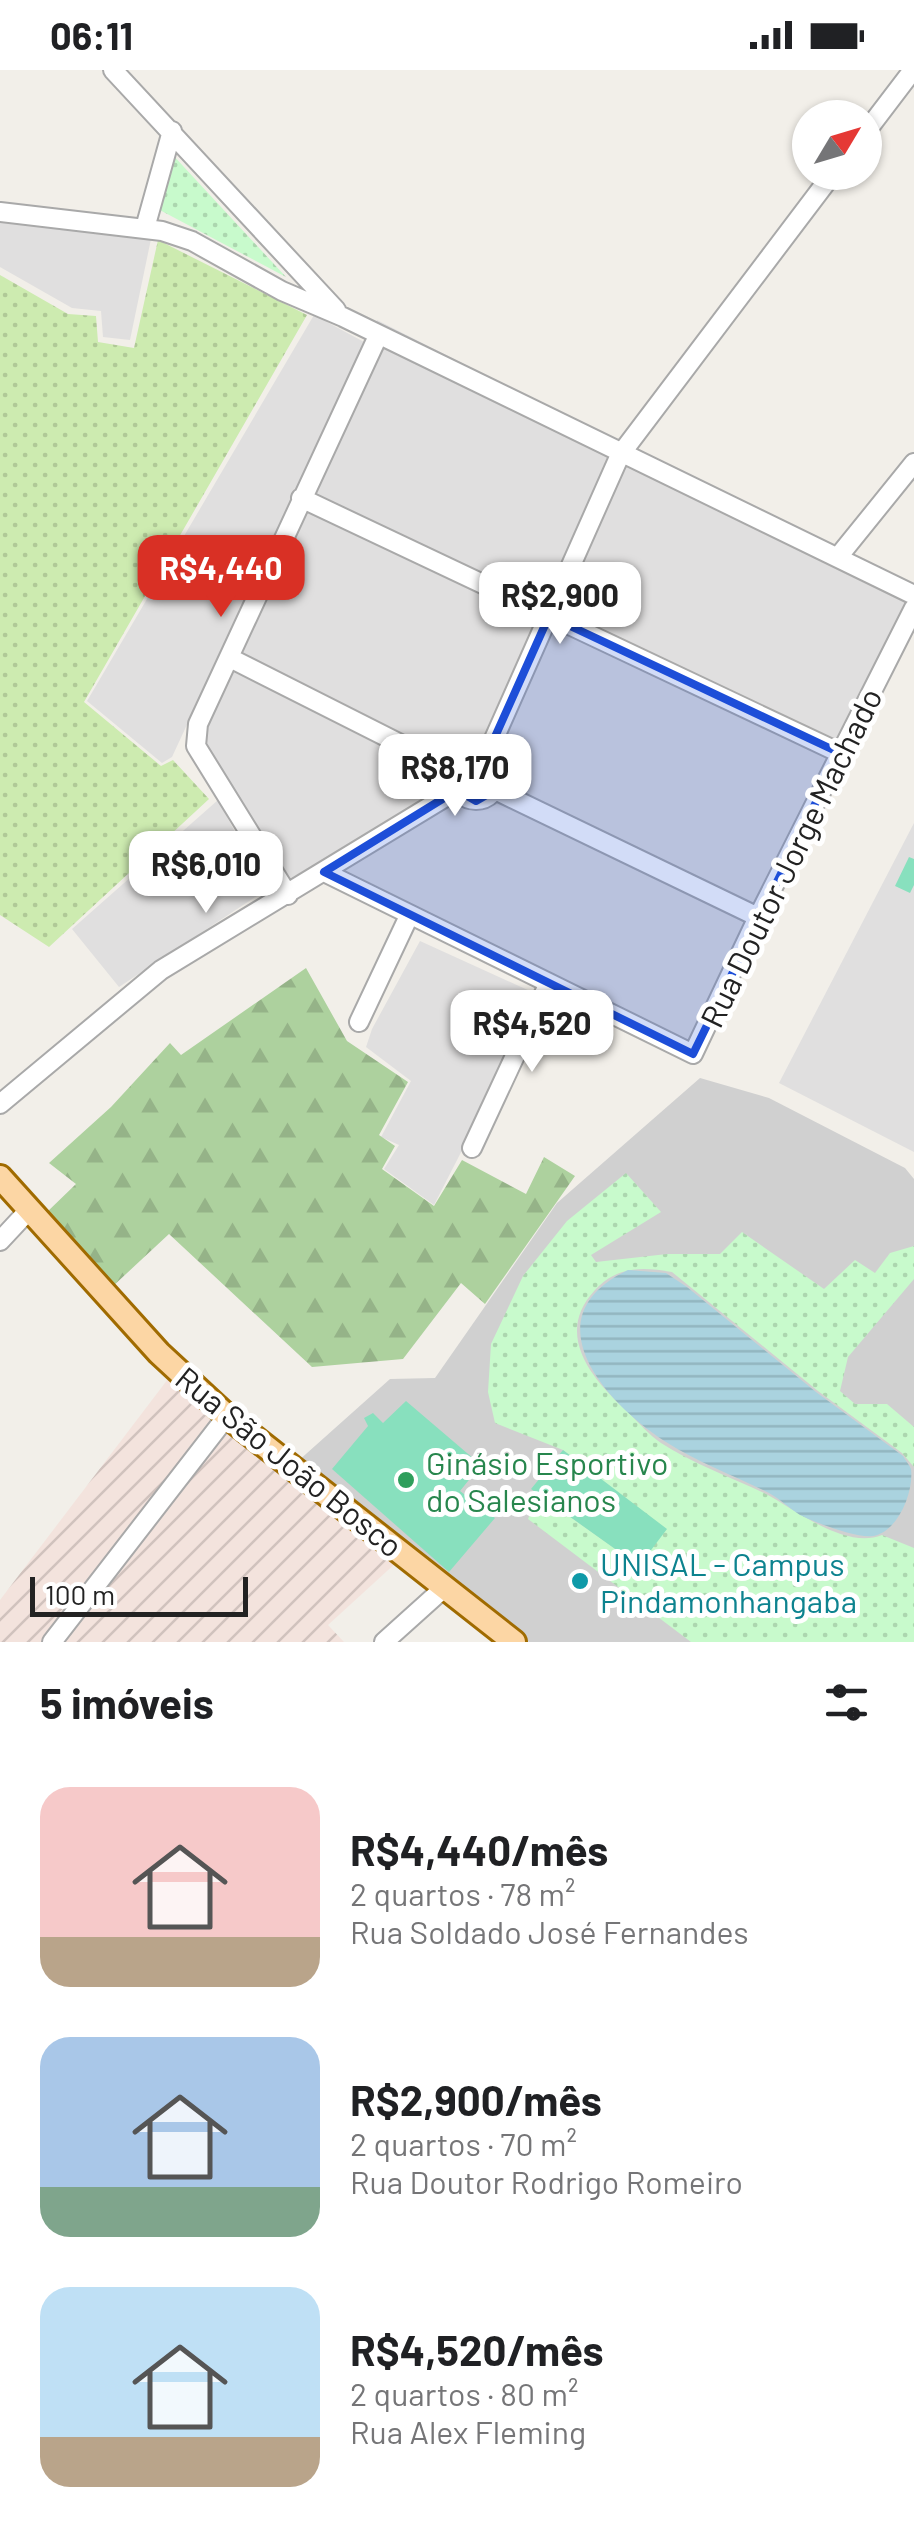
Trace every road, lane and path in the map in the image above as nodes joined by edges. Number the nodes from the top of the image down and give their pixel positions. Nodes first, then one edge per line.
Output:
1 (113, 70) edge
2 (913, 70) edge
3 (882, 110) edge
4 (172, 131) junction
5 (820, 190) edge
6 (0, 212) edge
7 (145, 228) junction
8 (300, 273) junction
9 (282, 292) junction
10 (343, 318) junction
11 (378, 336) junction
12 (620, 454) junction
13 (914, 463) edge
14 (301, 498) junction
15 (838, 557) junction
16 (914, 595) edge
17 (914, 608) edge
18 (549, 616) junction
19 (230, 658) junction
20 (840, 753) junction
21 (486, 758) junction
22 (455, 780) junction
23 (495, 790) junction
24 (324, 872) junction
25 (288, 894) junction
26 (409, 916) junction
27 (758, 916) junction
28 (549, 983) junction
29 (359, 1022) dead end
30 (0, 1104) edge
31 (472, 1148) dead end
32 (0, 1176) edge
33 (28, 1211) junction
34 (0, 1241) edge
35 (227, 1416) junction
36 (444, 1588) junction
37 (52, 1642) edge
38 (384, 1642) edge
39 (514, 1642) edge

1 - 4 street
2 - 3 street
4 - 7 street
4 - 8 street
5 - 12 street
6 - 7 street
7 - 9 street
8 - 9 street
8 - 10 street
9 - 10 street
10 - 11 street
11 - 12 street
11 - 14 street
12 - 15 street
12 - 18 street
13 - 15 street
14 - 18 street
14 - 19 street
15 - 16 street
17 - 20 street, Rua Doutor Jorge Machado
18 - 20 street
18 - 21 street
19 - 22 street
19 - 25 street
20 - 27 street, Rua Doutor Jorge Machado
21 - 22 street
21 - 23 street
22 - 23 street
22 - 24 street
23 - 27 street
24 - 25 street
24 - 26 street
25 - 30 street
26 - 28 street
26 - 29 street
27 - 28 street, Rua Doutor Jorge Machado
28 - 31 street
32 - 33 main road, Rua São João Bosco
33 - 34 street
33 - 35 main road, Rua São João Bosco
35 - 36 main road, Rua São João Bosco
35 - 37 street
36 - 38 street
36 - 39 main road, Rua São João Bosco

